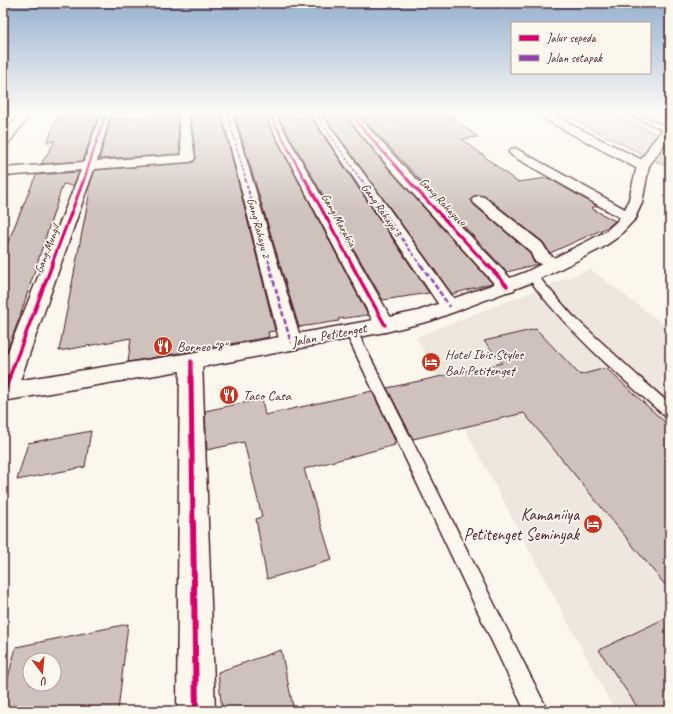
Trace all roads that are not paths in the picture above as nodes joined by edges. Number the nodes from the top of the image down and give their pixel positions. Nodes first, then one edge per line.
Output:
1 (95, 146) edge
2 (187, 146) edge
3 (237, 146) edge
4 (287, 146) edge
5 (338, 146) edge
6 (378, 146) edge
7 (605, 146) edge
8 (657, 146) edge
9 (514, 152) dead end
10 (89, 166) junction
11 (643, 166) junction
12 (3, 172) edge
13 (479, 200) dead end
14 (629, 217) junction
15 (554, 265) junction
16 (532, 276) junction
17 (507, 286) junction
18 (450, 307) junction
19 (384, 325) junction
20 (352, 331) junction
21 (291, 343) junction
22 (191, 361) junction
23 (3, 392) edge
24 (670, 412) edge
25 (196, 711) edge
26 (537, 711) edge

1 - 10 street, Gang Mungil
2 - 10 street
3 - 21 street, Gang Rahayu 2
4 - 19 street, Gang Marabia
5 - 18 street, Gang Rahayu 3
6 - 17 street, Gang Rahayu 4
7 - 11 street
8 - 11 street, Jalan Petitenget
9 - 14 street
10 - 12 street
10 - 23 street, Gang Mungil
11 - 14 street, Jalan Petitenget
13 - 15 street
14 - 15 street, Jalan Petitenget
15 - 16 street, Jalan Petitenget
16 - 17 street, Jalan Petitenget
16 - 24 lane
17 - 18 street, Jalan Petitenget
18 - 19 street, Jalan Petitenget
19 - 20 street, Jalan Petitenget
20 - 21 street, Jalan Petitenget
20 - 26 lane
21 - 22 street, Jalan Petitenget
22 - 23 street, Jalan Petitenget
22 - 25 street

